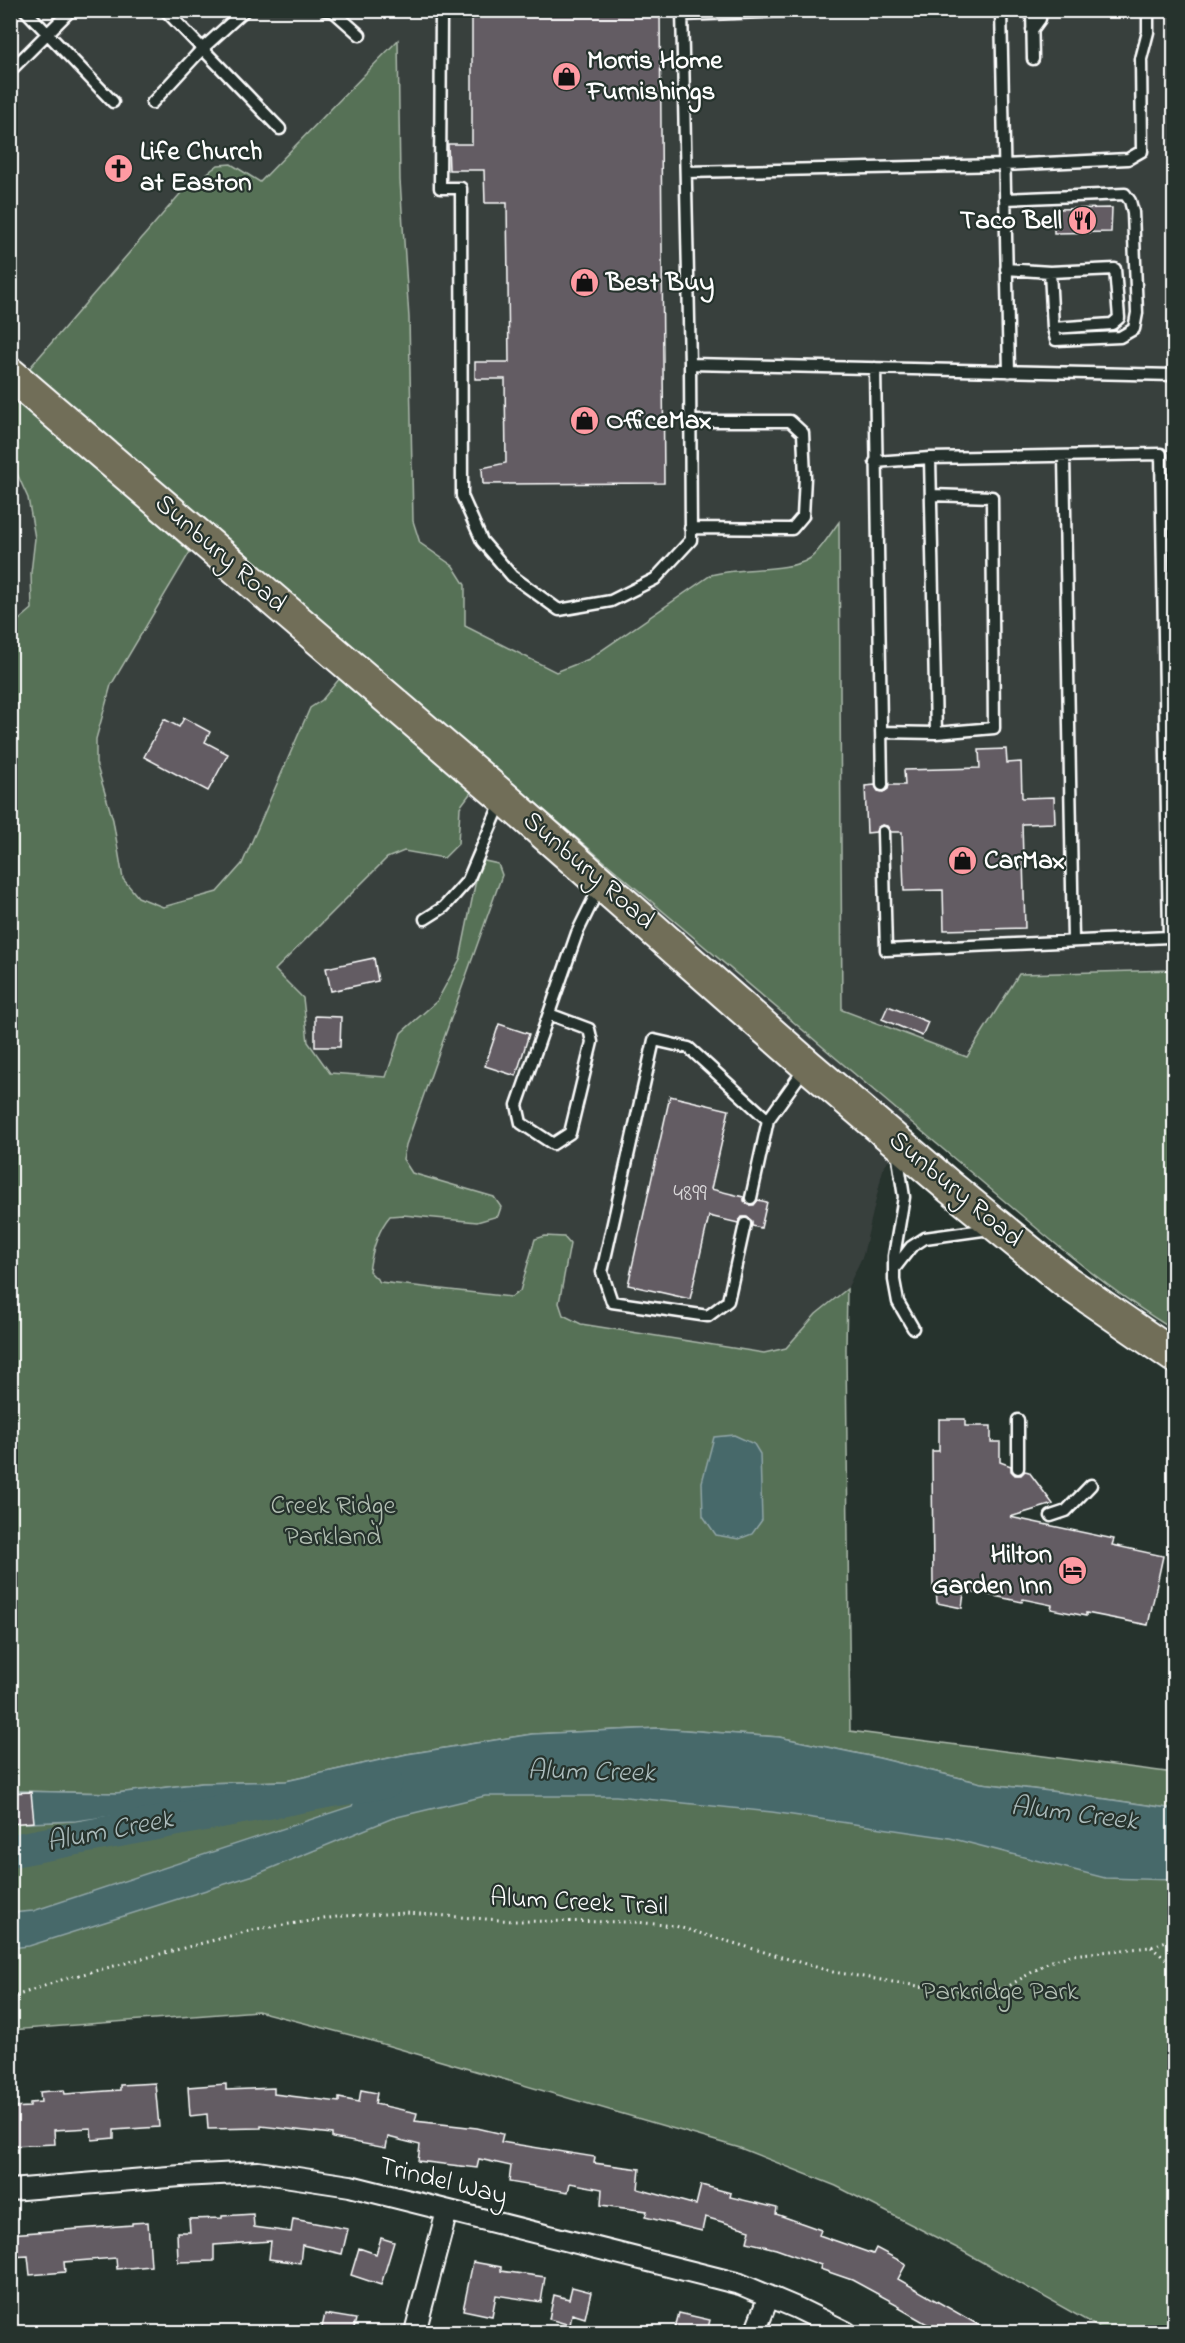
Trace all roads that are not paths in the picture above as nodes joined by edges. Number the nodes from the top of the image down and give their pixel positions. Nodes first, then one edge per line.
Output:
1 (25, 10) edge
2 (71, 10) edge
3 (165, 10) edge
4 (325, 10) edge
5 (441, 10) edge
6 (814, 10) edge
7 (1000, 10) edge
8 (1032, 10) edge
9 (1040, 10) edge
10 (1148, 10) edge
11 (242, 12) edge
12 (682, 13) edge
13 (1032, 30) junction
14 (48, 33) junction
15 (360, 35) dead end
16 (202, 49) junction
17 (1033, 59) dead end
18 (11, 70) edge
19 (113, 102) dead end
20 (152, 103) dead end
21 (280, 129) dead end
22 (1004, 165) junction
23 (686, 172) junction
24 (1005, 199) junction
25 (1006, 269) junction
26 (1050, 272) junction
27 (1053, 328) junction
28 (690, 364) junction
29 (875, 368) junction
30 (1009, 372) junction
31 (10, 374) edge
32 (1174, 375) edge
33 (690, 421) junction
34 (1064, 456) junction
35 (930, 458) junction
36 (875, 462) junction
37 (931, 495) junction
38 (690, 528) junction
39 (881, 732) junction
40 (936, 733) junction
41 (882, 785) dead end
42 (503, 797) junction
43 (883, 832) dead end
44 (602, 883) junction
45 (425, 919) dead end
46 (1073, 940) junction
47 (549, 1014) junction
48 (807, 1065) junction
49 (768, 1120) junction
50 (895, 1140) junction
51 (751, 1198) dead end
52 (745, 1224) dead end
53 (999, 1227) junction
54 (893, 1270) junction
55 (913, 1328) dead end
56 (1170, 1350) edge
57 (1018, 1420) dead end
58 (1018, 1468) dead end
59 (1091, 1485) dead end
60 (1051, 1516) dead end
61 (10, 2190) edge
62 (447, 2211) junction
63 (769, 2296) junction
64 (415, 2332) edge
65 (755, 2332) edge
66 (846, 2332) edge

1 - 14 lane
2 - 14 lane
3 - 16 lane
4 - 15 lane
5 - 38 lane
6 - 12 lane
7 - 22 lane
8 - 13 lane
9 - 13 lane
10 - 22 lane
11 - 16 lane
12 - 23 lane
13 - 17 lane
14 - 18 lane
14 - 19 lane
16 - 20 lane
16 - 21 lane
22 - 23 lane
22 - 24 lane
23 - 28 lane
24 - 25 lane
24 - 27 lane
25 - 26 lane
25 - 30 lane
26 - 27 lane
26 - 27 lane
28 - 29 lane
28 - 33 lane
29 - 30 lane
29 - 36 lane
30 - 32 lane
31 - 42 main road, Sunbury Road
33 - 38 lane
33 - 38 lane
34 - 35 lane
34 - 46 lane
34 - 46 lane
35 - 36 lane
35 - 37 lane
36 - 39 lane
37 - 40 lane
37 - 40 lane
39 - 40 lane
39 - 41 lane
42 - 44 main road, Sunbury Road
42 - 45 lane
43 - 46 lane
44 - 47 lane
44 - 48 main road, Sunbury Road
47 - 47 lane
48 - 49 lane
48 - 50 main road, Sunbury Road
49 - 51 lane
49 - 52 lane
50 - 53 main road, Sunbury Road
50 - 54 lane
53 - 54 lane
53 - 56 main road, Sunbury Road
54 - 55 lane
57 - 58 lane
59 - 60 lane
61 - 62 street, Trindel Way
62 - 63 street, Trindel Way
62 - 64 street
63 - 65 street
63 - 66 street, Trindel Way

